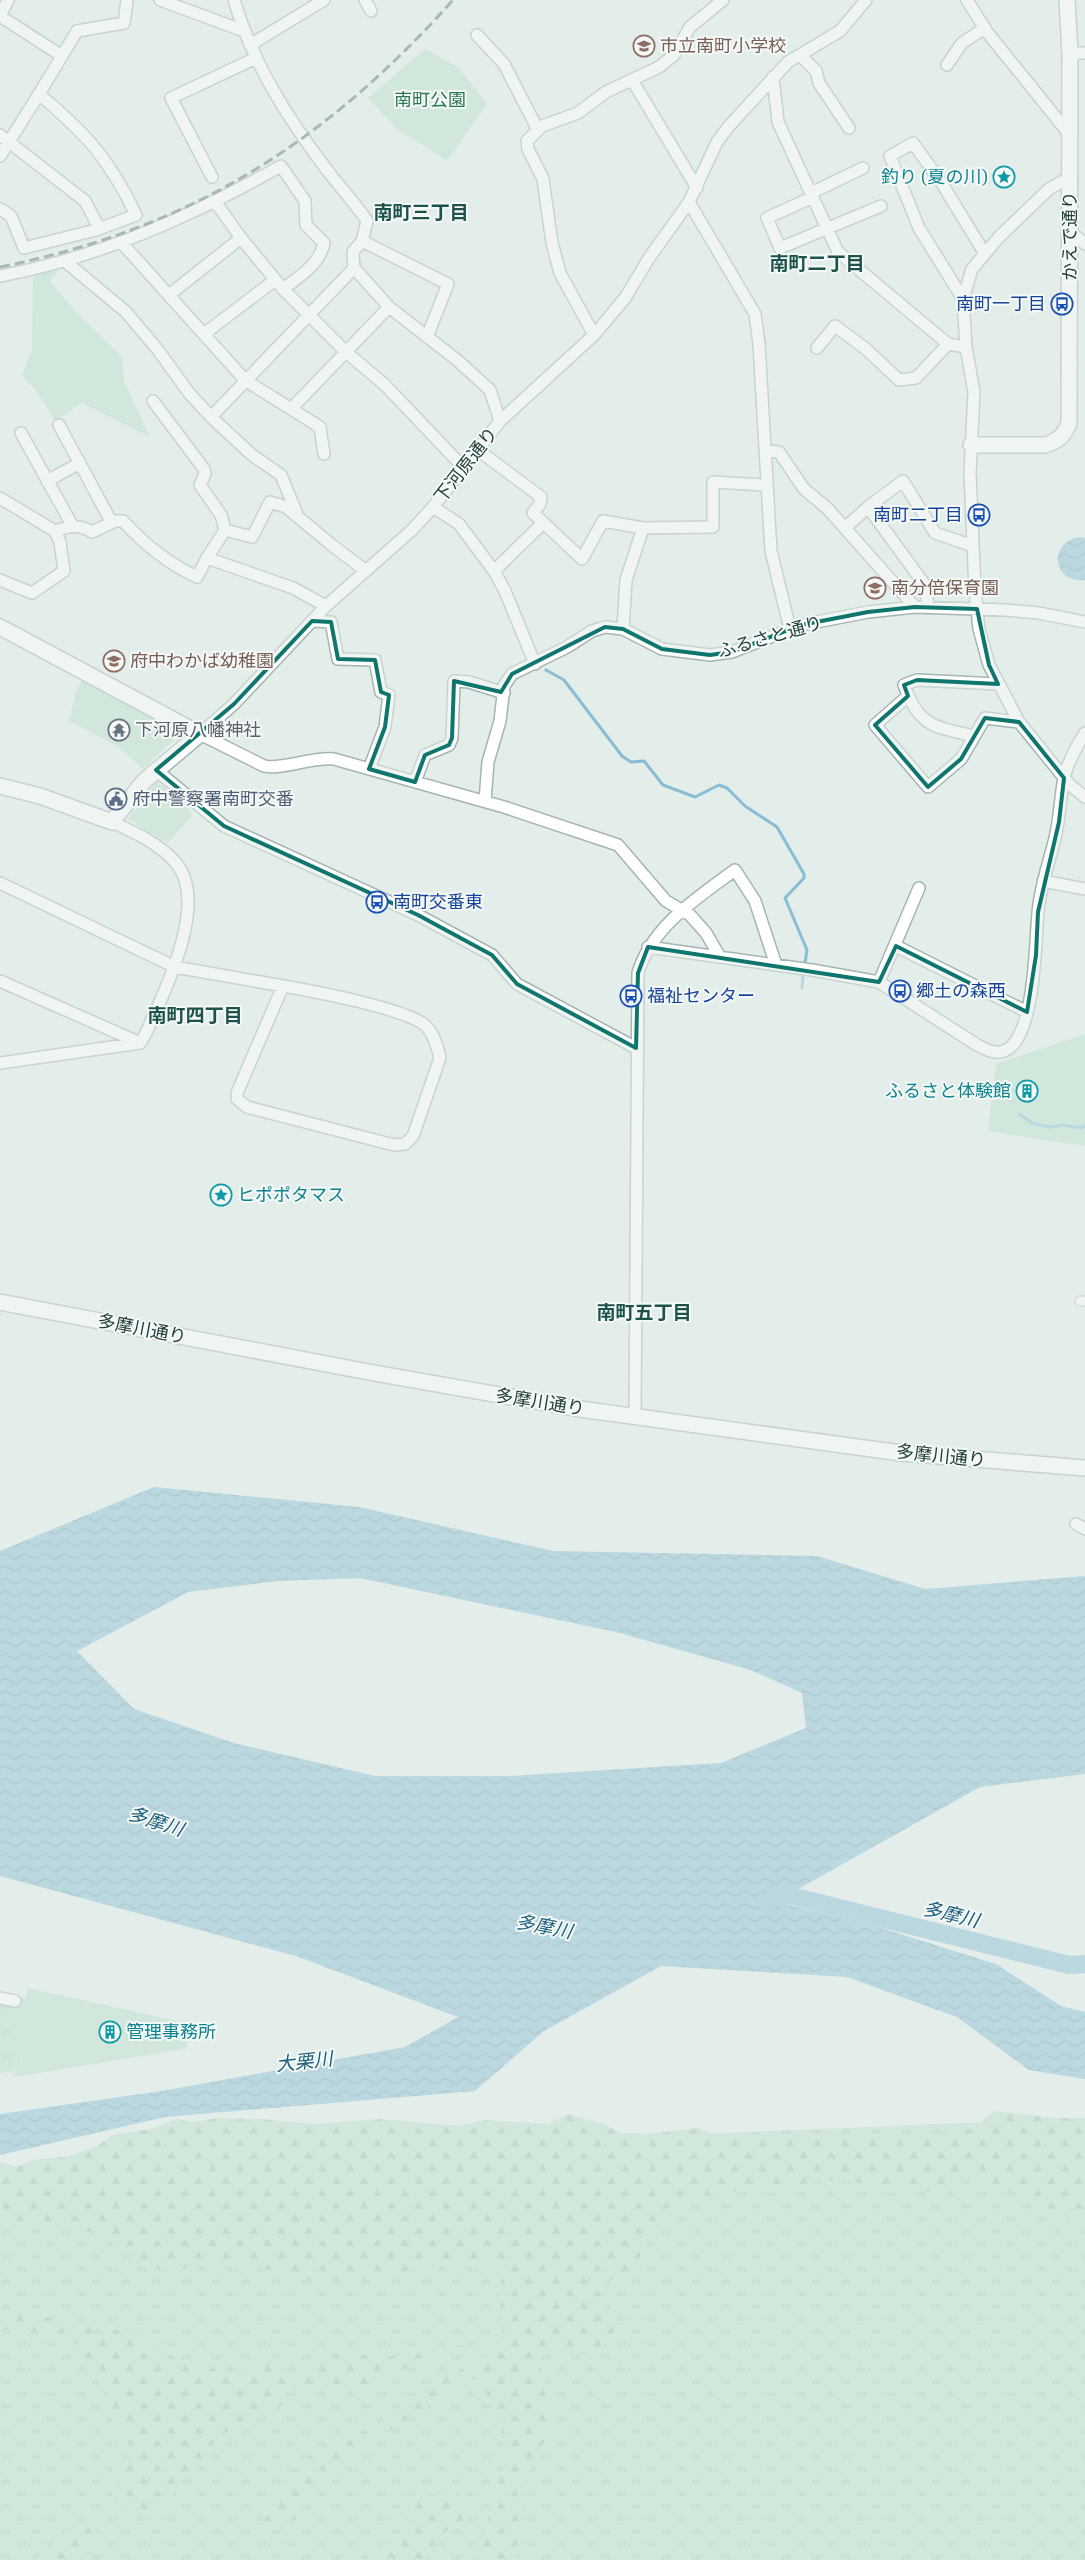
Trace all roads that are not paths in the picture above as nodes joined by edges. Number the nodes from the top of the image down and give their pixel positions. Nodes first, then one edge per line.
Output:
1 (8, 0) edge
2 (127, 0) edge
3 (160, 0) edge
4 (234, 0) edge
5 (324, 0) edge
6 (365, 0) edge
7 (724, 0) edge
8 (866, 0) edge
9 (966, 0) edge
10 (1067, 0) edge
11 (371, 11) dead end
12 (985, 28) junction
13 (244, 30) junction
14 (477, 35) dead end
15 (250, 45) junction
16 (1077, 53) edge
17 (62, 56) junction
18 (800, 56) junction
19 (256, 58) junction
20 (947, 65) dead end
21 (773, 77) junction
22 (632, 80) junction
23 (38, 94) junction
24 (849, 128) dead end
25 (538, 130) junction
26 (1070, 135) junction
27 (4, 138) edge
28 (0, 156) edge
29 (863, 168) dead end
30 (212, 177) dead end
31 (1070, 181) junction
32 (697, 188) junction
33 (812, 195) junction
34 (689, 202) junction
35 (216, 203) junction
36 (881, 206) dead end
37 (0, 208) edge
38 (99, 228) junction
39 (828, 229) junction
40 (1070, 231) junction
41 (241, 238) junction
42 (362, 241) junction
43 (121, 242) junction
44 (1085, 244) edge
45 (985, 254) junction
46 (66, 262) junction
47 (354, 268) junction
48 (0, 276) edge
49 (274, 280) junction
50 (283, 289) junction
51 (169, 295) junction
52 (963, 299) junction
53 (388, 307) junction
54 (309, 315) junction
55 (204, 334) junction
56 (594, 335) junction
57 (427, 337) junction
58 (948, 344) junction
59 (966, 347) junction
60 (818, 348) dead end
61 (346, 352) junction
62 (245, 380) junction
63 (153, 401) dead end
64 (292, 409) junction
65 (211, 417) junction
66 (500, 421) junction
67 (59, 424) dead end
68 (21, 433) dead end
69 (971, 445) junction
70 (478, 450) junction
71 (765, 451) junction
72 (324, 454) dead end
73 (80, 463) junction
74 (463, 467) junction
75 (48, 481) junction
76 (766, 484) junction
77 (0, 498) edge
78 (433, 507) junction
79 (868, 507) junction
80 (297, 514) junction
81 (112, 522) junction
82 (542, 524) junction
83 (72, 525) junction
84 (643, 528) junction
85 (845, 528) junction
86 (225, 530) junction
87 (55, 531) junction
88 (973, 546) junction
89 (207, 558) junction
90 (366, 570) junction
91 (494, 570) junction
92 (0, 580) edge
93 (326, 606) junction
94 (928, 606) junction
95 (915, 607) junction
96 (976, 609) junction
97 (312, 621) junction
98 (1085, 622) edge
99 (0, 627) edge
100 (623, 629) junction
101 (790, 629) junction
102 (535, 664) junction
103 (998, 684) junction
104 (504, 693) junction
105 (908, 696) junction
106 (1019, 722) junction
107 (1085, 733) edge
108 (200, 734) junction
109 (974, 736) junction
110 (370, 769) junction
111 (156, 770) junction
112 (1064, 778) junction
113 (415, 782) junction
114 (0, 786) edge
115 (1085, 797) edge
116 (486, 801) junction
117 (112, 822) junction
118 (1043, 881) junction
119 (0, 883) edge
120 (919, 888) dead end
121 (1085, 889) edge
122 (682, 912) junction
123 (896, 946) junction
124 (648, 947) junction
125 (720, 957) junction
126 (776, 965) junction
127 (175, 966) junction
128 (0, 981) edge
129 (879, 982) junction
130 (283, 986) junction
131 (1027, 1012) junction
132 (140, 1043) junction
133 (636, 1048) junction
134 (0, 1063) edge
135 (0, 1302) edge
136 (635, 1417) junction
137 (1085, 1468) edge
138 (0, 1998) edge
139 (15, 2002) dead end

1 - 17 street
2 - 17 street
3 - 13 street
4 - 13 street
5 - 15 street
6 - 11 street
7 - 22 street
8 - 18 street, 下河原通り
9 - 12 street
10 - 16 street, かえで通り
12 - 20 street
12 - 26 street
13 - 15 street
14 - 25 street
15 - 19 street
16 - 26 street, かえで通り
17 - 23 street
18 - 21 street, 下河原通り
18 - 24 street
19 - 30 street
19 - 42 street
21 - 32 street, 下河原通り
21 - 33 street
22 - 25 street
22 - 32 street
23 - 27 street
23 - 38 street
25 - 56 street
26 - 31 street, かえで通り
27 - 28 street
27 - 38 street
29 - 33 street
31 - 40 street, かえで通り
31 - 45 street
32 - 34 street, 下河原通り
33 - 39 street
33 - 39 street
34 - 56 street, 下河原通り
34 - 71 street
35 - 41 street
35 - 43 street
35 - 50 street
36 - 39 street
37 - 38 street
39 - 58 street
40 - 44 street
40 - 69 street, かえで通り
41 - 49 street
41 - 51 street
42 - 47 street
42 - 57 street
43 - 46 street
43 - 51 street
45 - 52 street
45 - 52 street
46 - 48 street
46 - 65 street
47 - 53 street
47 - 54 street
49 - 50 street
49 - 55 street
50 - 54 street
51 - 55 street
52 - 59 street
53 - 57 street
53 - 61 street
54 - 61 street
54 - 62 street
55 - 62 street
56 - 66 street, 下河原通り
57 - 66 street
58 - 59 street
58 - 60 street
59 - 69 street
61 - 64 street
61 - 74 street
62 - 64 street
62 - 65 street
63 - 86 street
64 - 72 street
65 - 80 street
66 - 70 street, 下河原通り
67 - 73 street
68 - 75 street
69 - 88 street
70 - 74 street, 下河原通り
70 - 82 street
71 - 76 street
71 - 85 street
73 - 75 street
73 - 81 street
74 - 78 street, 下河原通り
75 - 83 street
76 - 84 street
76 - 101 street
77 - 87 street
78 - 90 street, 下河原通り
78 - 91 street
79 - 85 street
79 - 88 street
79 - 94 street
80 - 86 street
80 - 90 street
81 - 83 street
81 - 89 street
82 - 84 street
82 - 91 street
83 - 87 street
84 - 100 street
85 - 95 street
86 - 89 street
87 - 92 street
88 - 96 street
89 - 93 street
90 - 93 street, 下河原通り
91 - 102 street
93 - 97 street, 下河原通り
94 - 95 street, ふるさと通り
94 - 96 street, ふるさと通り
95 - 101 street, ふるさと通り
96 - 98 street, ふるさと通り
96 - 103 street
97 - 108 street, 下河原通り
97 - 110 street
99 - 108 street
100 - 101 street, ふるさと通り
100 - 102 street, ふるさと通り
102 - 104 street, ふるさと通り
103 - 105 street
103 - 106 street
104 - 113 street
104 - 116 street, ふるさと通り
105 - 109 street
105 - 109 street
106 - 109 street
106 - 112 street
107 - 112 street
108 - 110 street
108 - 111 street, 下河原通り
110 - 113 street
111 - 117 street, 下河原通り
111 - 133 street
112 - 115 street
112 - 118 street
113 - 116 street
114 - 117 street
116 - 122 street
117 - 127 street
118 - 121 street
118 - 131 street
119 - 127 street
120 - 123 street
122 - 124 street
122 - 125 street
122 - 126 street
123 - 129 street
123 - 131 street
124 - 125 street
124 - 133 street
125 - 126 street
126 - 129 street
127 - 130 street
127 - 132 street
128 - 132 street
129 - 131 street
130 - 130 street
132 - 134 street
133 - 136 street
135 - 136 street, 多摩川通り
136 - 137 street, 多摩川通り
138 - 139 street

